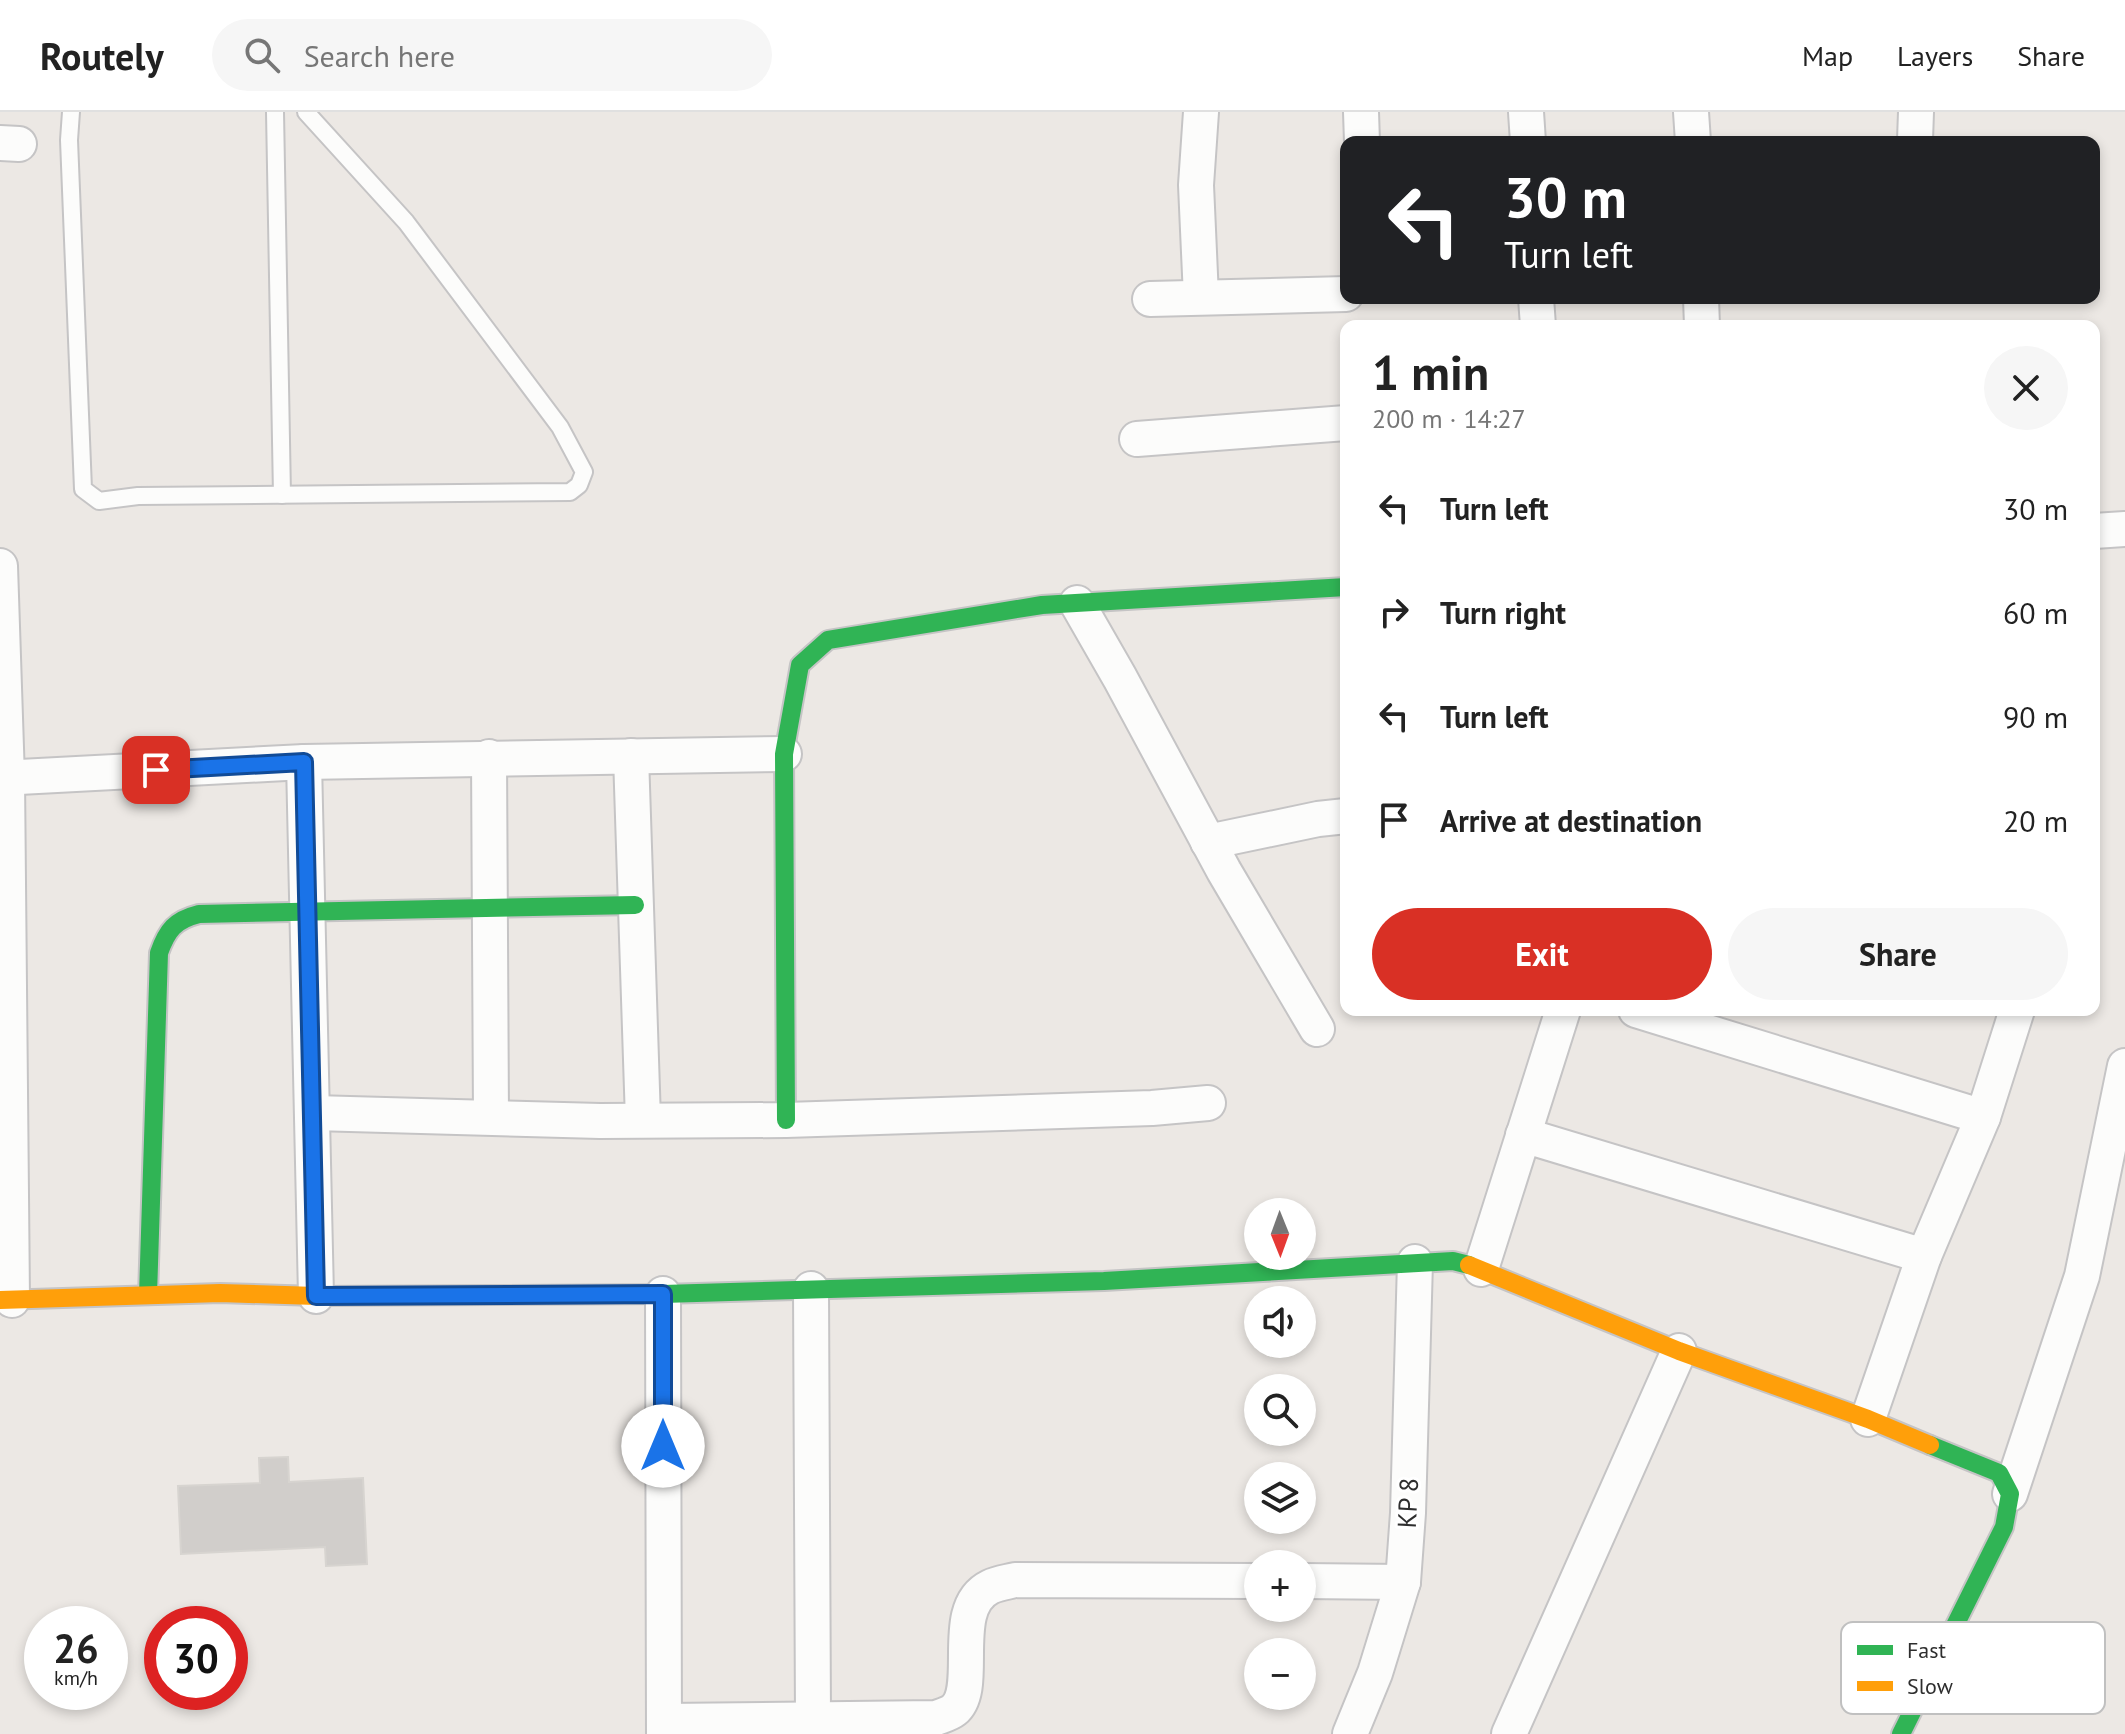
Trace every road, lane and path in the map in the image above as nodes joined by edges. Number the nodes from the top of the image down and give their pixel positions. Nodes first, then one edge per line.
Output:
1 (71, 112) edge
2 (275, 112) edge
3 (306, 112) edge
4 (1201, 112) edge
5 (1361, 112) edge
6 (1526, 112) edge
7 (1691, 112) edge
8 (1362, 136) edge
9 (1528, 136) edge
10 (1693, 136) edge
11 (1340, 294) edge
12 (1201, 297) junction
13 (1150, 299) dead end
14 (1340, 423) edge
15 (1137, 439) dead end
16 (282, 495) junction
17 (2125, 529) edge
18 (2100, 531) edge
19 (0, 566) edge
20 (1340, 587) edge
21 (1077, 603) junction
22 (784, 754) junction
23 (631, 756) junction
24 (489, 757) junction
25 (304, 762) junction
26 (4, 778) edge
27 (1340, 817) edge
28 (1208, 842) junction
29 (635, 905) junction
30 (490, 908) junction
31 (308, 912) junction
32 (1561, 1016) edge
33 (1655, 1016) edge
34 (2015, 1016) edge
35 (1317, 1029) dead end
36 (2125, 1066) edge
37 (1208, 1103) dead end
38 (314, 1113) junction
39 (491, 1117) junction
40 (1983, 1117) junction
41 (643, 1120) junction
42 (786, 1120) junction
43 (1523, 1135) junction
44 (5, 1137) edge
45 (1924, 1256) junction
46 (1415, 1262) junction
47 (1481, 1269) junction
48 (811, 1289) junction
49 (663, 1294) junction
50 (148, 1295) junction
51 (316, 1296) junction
52 (6, 1300) edge
53 (1679, 1351) junction
54 (1868, 1419) junction
55 (2010, 1494) junction
56 (1244, 1581) edge
57 (1316, 1581) edge
58 (1403, 1582) junction
59 (1957, 1622) edge
60 (1911, 1714) edge
61 (813, 1719) junction
62 (664, 1727) edge
63 (1350, 1734) edge
64 (1509, 1734) edge
65 (1901, 1734) edge

1 - 16 lane
2 - 16 lane
3 - 16 lane
4 - 12 street
5 - 8 street
6 - 9 street
7 - 10 street
11 - 12 street
12 - 13 street
14 - 15 street
17 - 18 street
19 - 26 street
20 - 21 street
21 - 22 street
21 - 28 street
22 - 23 street
22 - 42 street
23 - 24 street
23 - 29 street
24 - 25 street
24 - 30 street
25 - 26 street
25 - 31 street
26 - 44 street
27 - 28 street
28 - 35 street
29 - 30 street
29 - 41 street
30 - 31 street
30 - 39 street
31 - 38 street
31 - 50 street
32 - 43 street
33 - 40 street
34 - 40 street
36 - 55 street
37 - 42 street
38 - 39 street
38 - 51 street
39 - 41 street
40 - 45 street
41 - 42 street
43 - 45 street
43 - 47 street
44 - 52 street
45 - 54 street
46 - 47 street
46 - 48 street
46 - 58 street, KP 8
47 - 53 street
48 - 49 street
48 - 61 street
49 - 51 street
49 - 62 street
50 - 51 street
50 - 52 street
53 - 54 street
53 - 64 street
54 - 55 street
55 - 59 street
56 - 61 street
57 - 58 street
58 - 63 street, KP 8
60 - 65 street
61 - 62 street

